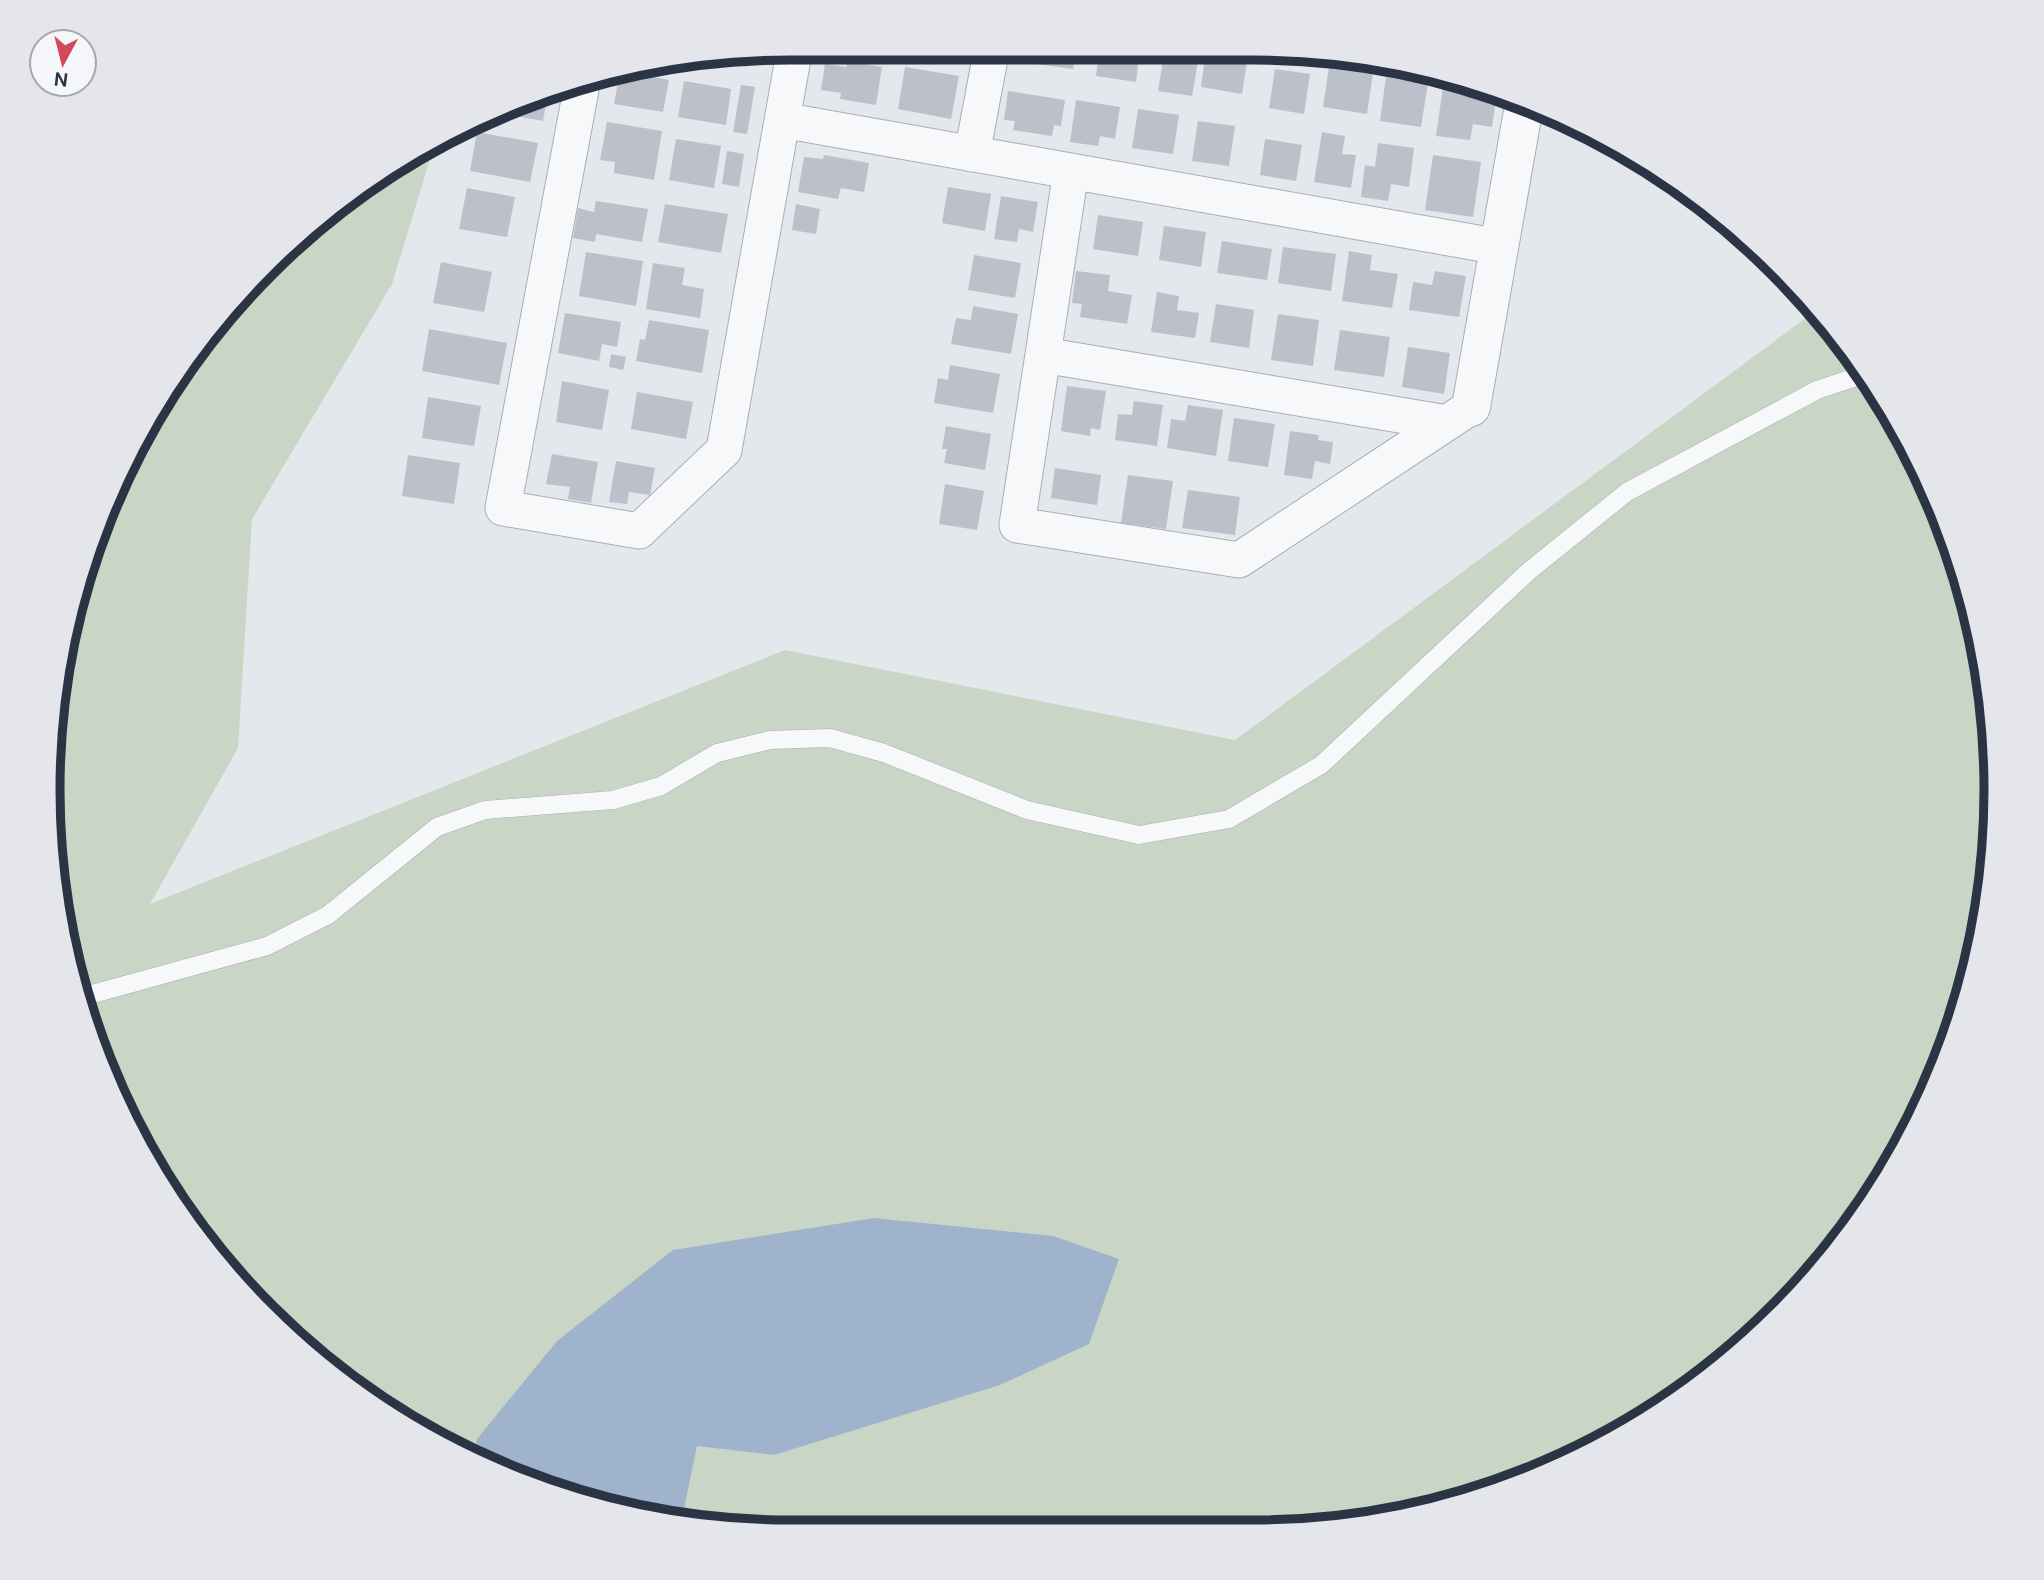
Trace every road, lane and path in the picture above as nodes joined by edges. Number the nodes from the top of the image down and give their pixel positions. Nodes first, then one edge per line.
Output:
1 (793, 60) edge
2 (990, 60) edge
3 (581, 90) edge
4 (1523, 111) edge
5 (782, 120) junction
6 (972, 153) junction
7 (1071, 171) junction
8 (1500, 247) junction
9 (1043, 355) junction
10 (1856, 377) edge
11 (1459, 415) junction
12 (89, 995) edge

1 - 5 street
2 - 6 street
3 - 5 street
4 - 8 street
5 - 6 street
6 - 7 street
7 - 8 street
7 - 9 street
8 - 11 street
9 - 11 street
9 - 11 street
10 - 12 lane

